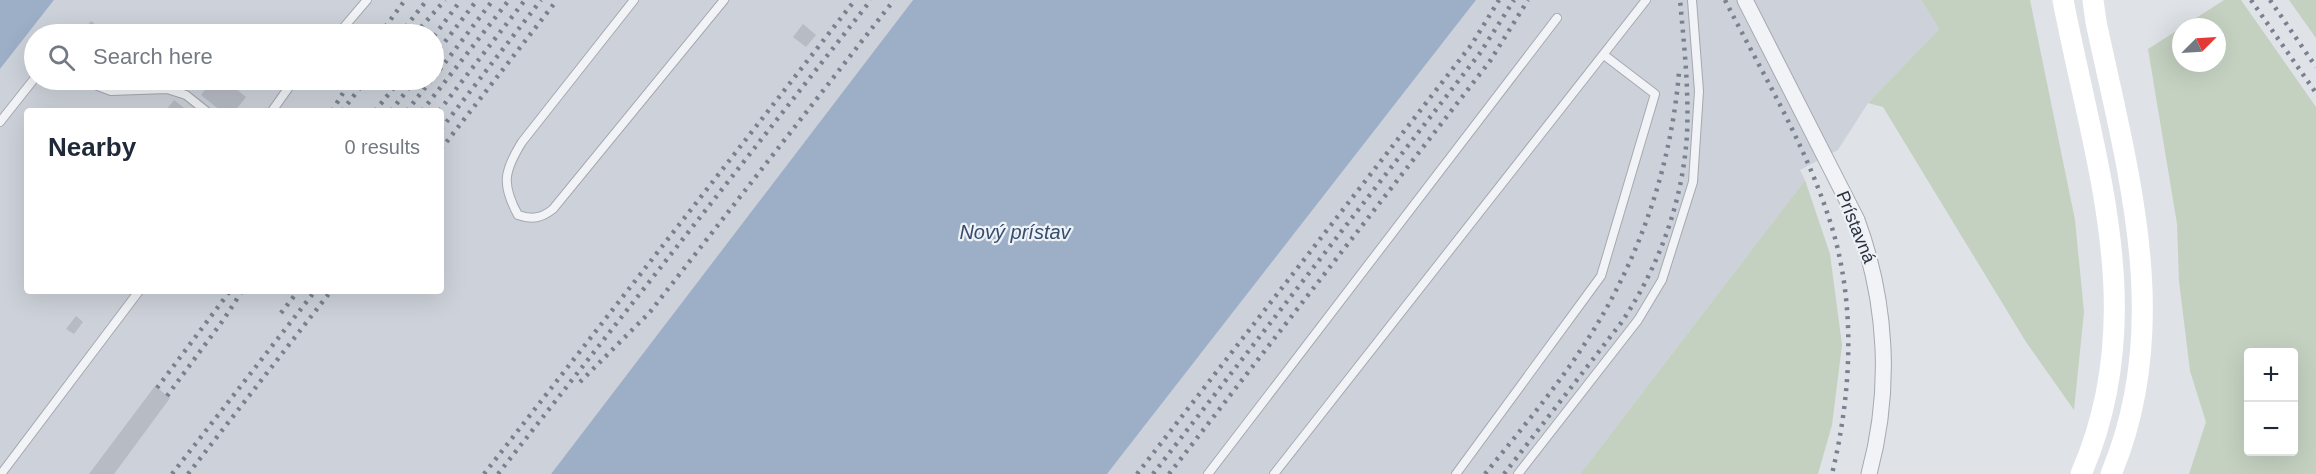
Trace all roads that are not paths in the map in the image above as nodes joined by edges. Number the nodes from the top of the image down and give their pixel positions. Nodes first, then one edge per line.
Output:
1 (367, 0) edge
2 (634, 0) edge
3 (724, 0) edge
4 (1646, 0) edge
5 (1692, 0) edge
6 (1745, 0) edge
7 (2063, 0) edge
8 (2093, 0) edge
9 (1557, 18) dead end
10 (347, 24) edge
11 (1604, 55) junction
12 (25, 90) edge
13 (108, 90) edge
14 (140, 90) edge
15 (171, 90) edge
16 (287, 90) edge
17 (202, 108) edge
18 (274, 108) edge
19 (0, 122) edge
20 (137, 294) edge
21 (1, 474) edge
22 (1208, 474) edge
23 (1274, 474) edge
24 (1456, 474) edge
25 (1518, 474) edge
26 (1869, 474) edge
27 (2081, 474) edge
28 (2111, 474) edge

1 - 10 lane
2 - 3 lane
4 - 11 lane
5 - 25 lane
6 - 26 street, Prístavná
7 - 27 main road
8 - 28 main road
9 - 22 lane
11 - 23 lane
11 - 24 lane
12 - 19 lane
13 - 14 lane
15 - 17 lane
16 - 18 lane
20 - 21 lane

